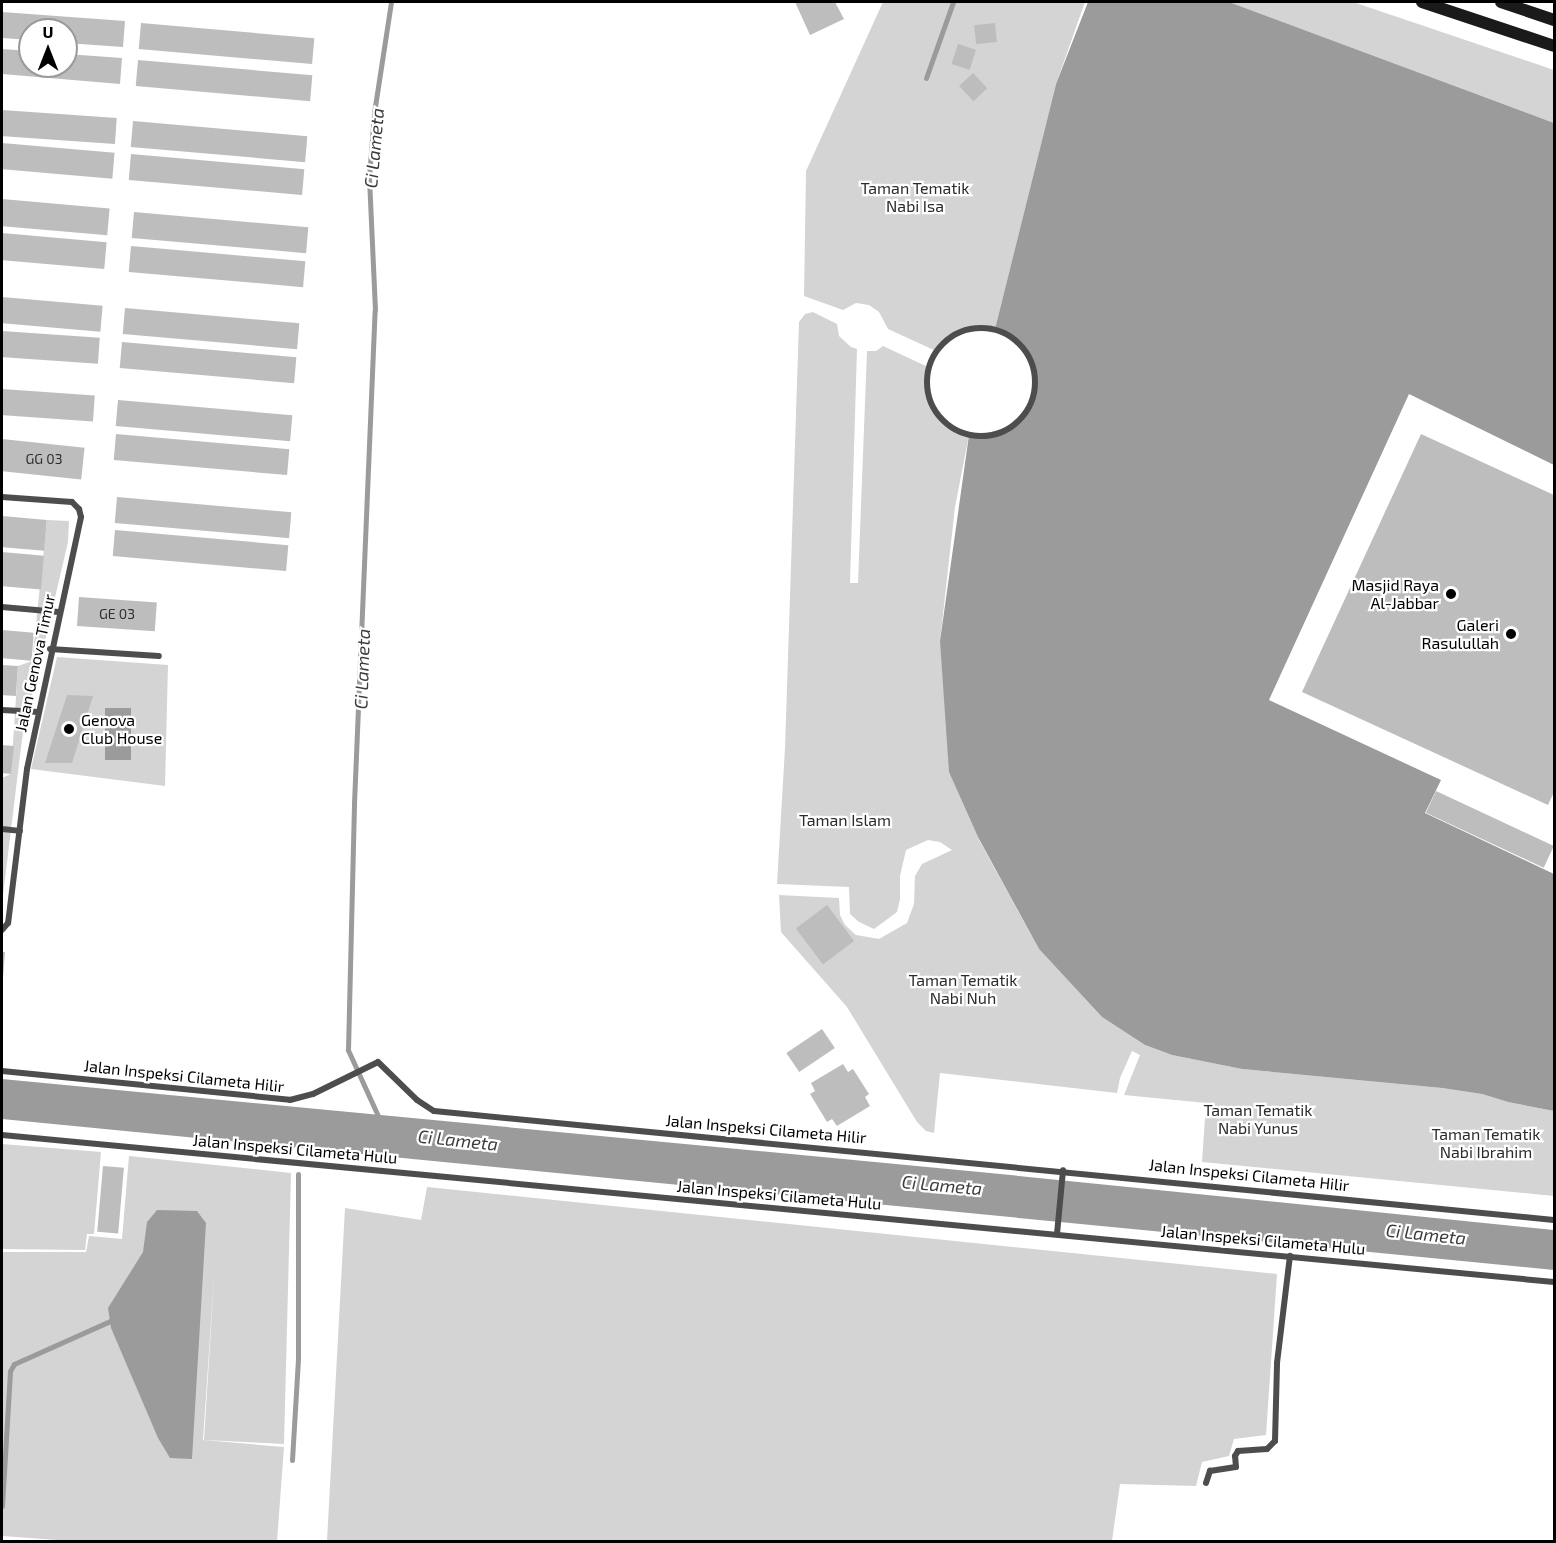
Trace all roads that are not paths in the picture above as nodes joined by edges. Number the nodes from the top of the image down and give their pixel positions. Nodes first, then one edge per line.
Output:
1 (1422, 2) edge
2 (1501, 2) edge
3 (1554, 20) edge
4 (1554, 45) edge
5 (959, 332) joint
6 (2, 497) edge
7 (2, 607) edge
8 (59, 612) junction
9 (50, 650) junction
10 (159, 656) dead end
11 (2, 710) edge
12 (39, 712) junction
13 (2, 829) edge
14 (20, 831) junction
15 (2, 930) edge
16 (2, 1071) edge
17 (2, 1135) edge
18 (1062, 1170) junction
19 (1554, 1220) edge
20 (1057, 1234) junction
21 (1290, 1256) junction
22 (1554, 1282) edge
23 (1206, 1483) dead end

1 - 4 street
2 - 3 street
5 - 5 street
6 - 8 street, Jalan Genova Timur
7 - 8 street
8 - 9 street, Jalan Genova Timur
9 - 10 street
9 - 12 street, Jalan Genova Timur
11 - 12 street
12 - 14 street, Jalan Genova Timur
13 - 14 street
14 - 15 street, Jalan Genova Timur
16 - 18 street, Jalan Inspeksi Cilameta Hilir
17 - 20 street, Jalan Inspeksi Cilameta Hulu
18 - 19 street, Jalan Inspeksi Cilameta Hilir
18 - 20 street
20 - 21 street, Jalan Inspeksi Cilameta Hulu
21 - 22 street, Jalan Inspeksi Cilameta Hulu
21 - 23 street

